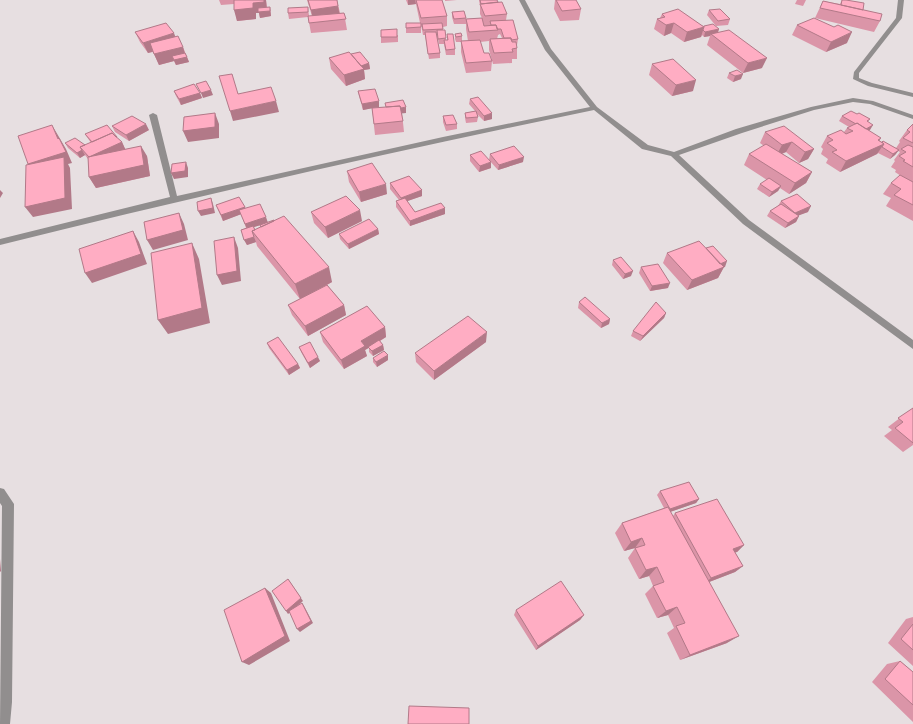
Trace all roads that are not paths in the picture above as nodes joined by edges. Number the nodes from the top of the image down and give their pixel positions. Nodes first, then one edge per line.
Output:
1 (522, 0) edge
2 (901, 0) edge
3 (913, 95) edge
4 (595, 108) junction
5 (153, 115) dead end
6 (913, 117) edge
7 (674, 154) junction
8 (174, 199) junction
9 (0, 242) edge
10 (913, 346) edge
11 (0, 493) edge
12 (3, 724) edge

1 - 4 street
2 - 3 street
4 - 7 street
4 - 8 street
5 - 8 street
6 - 7 street
7 - 10 street
8 - 9 street
11 - 12 street

